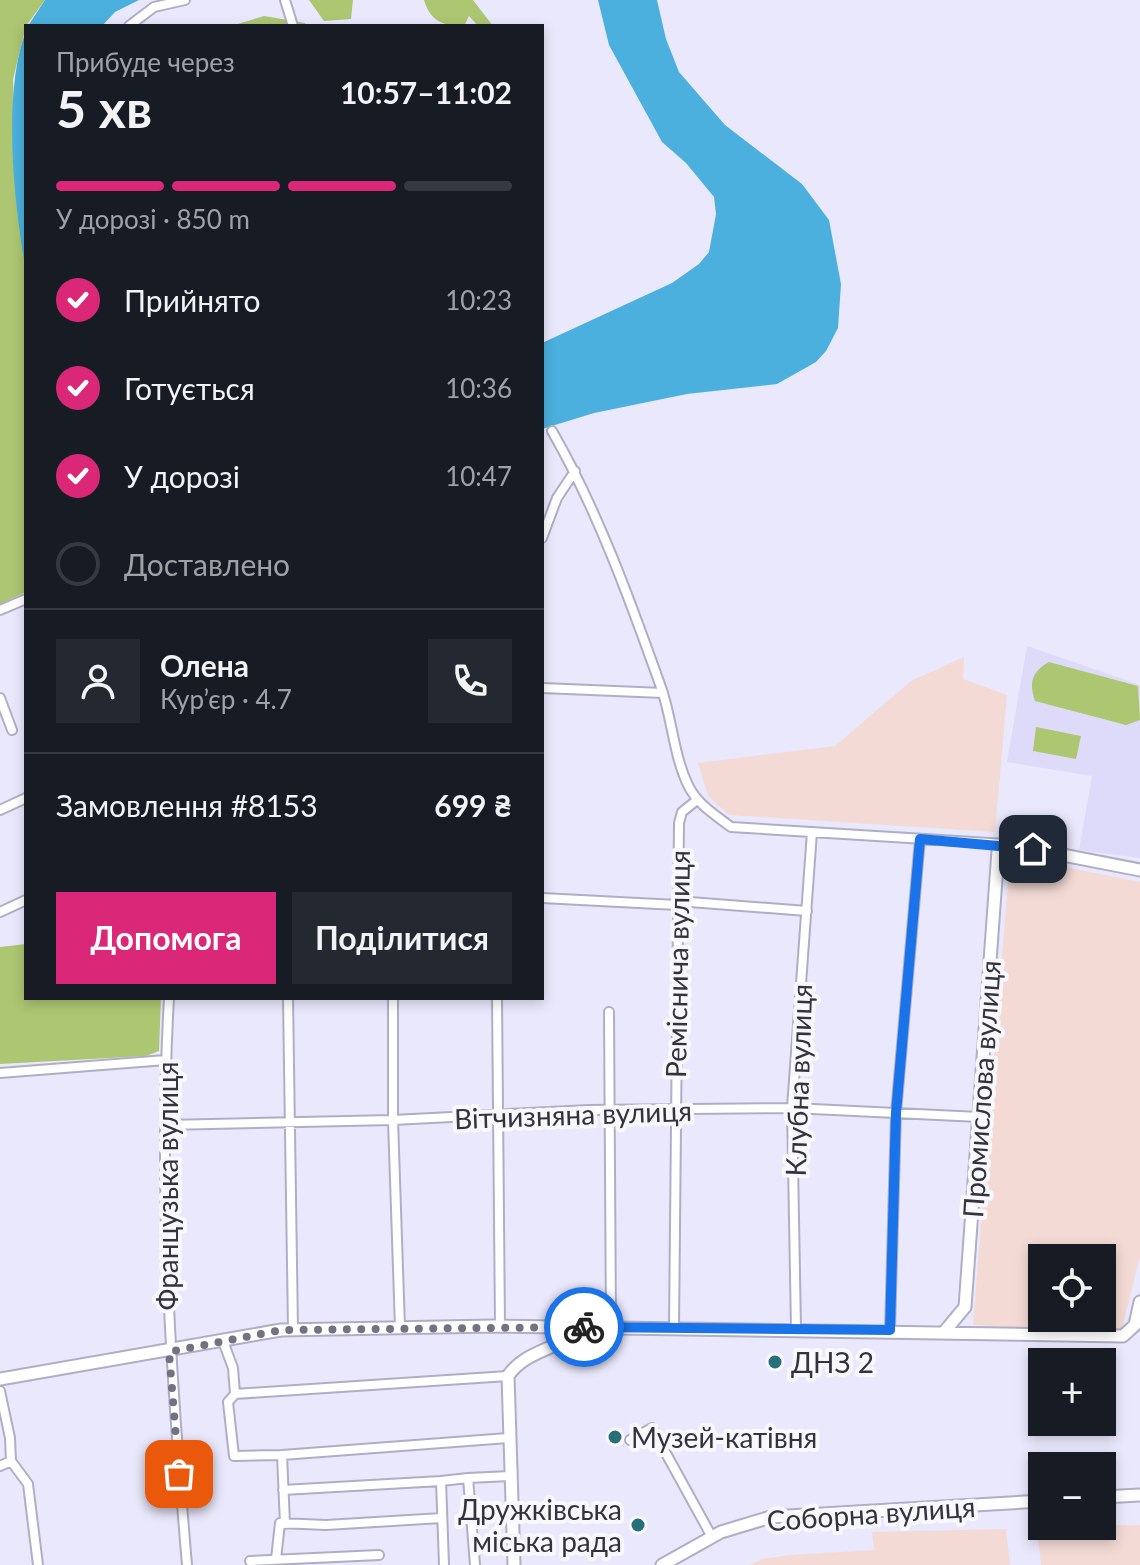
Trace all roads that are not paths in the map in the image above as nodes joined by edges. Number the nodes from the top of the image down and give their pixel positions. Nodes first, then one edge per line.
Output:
1 (285, 0) edge
2 (178, 1) edge
3 (132, 24) edge
4 (292, 24) edge
5 (544, 438) edge
6 (575, 471) junction
7 (544, 533) edge
8 (24, 600) edge
9 (0, 610) edge
10 (544, 688) edge
11 (663, 693) junction
12 (0, 698) edge
13 (12, 730) dead end
14 (24, 799) edge
15 (697, 800) junction
16 (0, 810) edge
17 (812, 832) junction
18 (920, 839) junction
19 (1006, 844) junction
20 (1140, 870) edge
21 (544, 898) edge
22 (24, 901) edge
23 (677, 903) junction
24 (807, 911) junction
25 (0, 912) edge
26 (169, 1000) edge
27 (288, 1000) edge
28 (393, 1000) edge
29 (497, 1000) edge
30 (609, 1012) dead end
31 (166, 1060) junction
32 (0, 1073) edge
33 (792, 1108) junction
34 (611, 1110) junction
35 (675, 1111) junction
36 (498, 1113) junction
37 (896, 1113) junction
38 (979, 1117) junction
39 (393, 1120) junction
40 (289, 1121) junction
41 (166, 1125) junction
42 (1140, 1302) edge
43 (500, 1326) junction
44 (585, 1327) junction
45 (611, 1327) junction
46 (400, 1328) junction
47 (674, 1328) junction
48 (796, 1329) junction
49 (293, 1330) junction
50 (890, 1330) junction
51 (945, 1331) junction
52 (223, 1341) junction
53 (169, 1352) junction
54 (508, 1376) junction
55 (0, 1379) edge
56 (0, 1391) edge
57 (235, 1394) junction
58 (508, 1438) junction
59 (630, 1440) dead end
60 (282, 1455) junction
61 (11, 1461) junction
62 (0, 1466) edge
63 (510, 1476) junction
64 (468, 1478) junction
65 (441, 1481) junction
66 (283, 1490) junction
67 (1140, 1495) edge
68 (1116, 1496) edge
69 (1028, 1502) edge
70 (442, 1518) junction
71 (285, 1524) junction
72 (712, 1537) junction
73 (379, 1555) dead end
74 (276, 1559) junction
75 (250, 1561) dead end
76 (38, 1565) edge
77 (187, 1565) edge
78 (444, 1565) edge
79 (475, 1565) edge
80 (514, 1565) edge
81 (662, 1565) edge

1 - 4 street
2 - 3 street
5 - 6 street
6 - 7 street
6 - 11 street
8 - 9 street
10 - 11 street
11 - 15 street
12 - 13 street
14 - 16 street
15 - 17 street
15 - 23 street, Реміснича вулиця
17 - 18 street
17 - 24 street, Клубна вулиця
18 - 19 street
18 - 37 street
19 - 20 street
19 - 38 street, Промислова вулиця
21 - 23 street
22 - 25 street
23 - 24 street
23 - 35 street, Реміснича вулиця
24 - 33 street, Клубна вулиця
26 - 31 street, Французька вулиця
27 - 40 street
28 - 39 street
29 - 36 street
30 - 34 street
31 - 32 street
31 - 41 street, Французька вулиця
33 - 35 street, Вітчизняна вулиця
33 - 37 street, Вітчизняна вулиця
33 - 48 street, Клубна вулиця
34 - 35 street, Вітчизняна вулиця
34 - 36 street, Вітчизняна вулиця
34 - 45 street
35 - 47 street, Реміснича вулиця
36 - 39 street, Вітчизняна вулиця
36 - 43 street
37 - 38 street, Вітчизняна вулиця
37 - 50 street
38 - 51 street, Промислова вулиця
39 - 40 street, Вітчизняна вулиця
39 - 46 street
40 - 41 street, Вітчизняна вулиця
40 - 49 street
41 - 53 street, Французька вулиця
42 - 51 street
43 - 44 street
43 - 46 street
44 - 45 street
44 - 54 street
45 - 47 street
46 - 49 street
47 - 48 street
48 - 50 street
49 - 52 street
50 - 51 street
52 - 53 street
52 - 57 street
53 - 55 street
53 - 77 street, Французька вулиця
54 - 57 street
54 - 58 street
56 - 61 street
57 - 60 street
58 - 60 street
58 - 63 street
59 - 72 street
60 - 66 street
61 - 62 street
61 - 76 street
63 - 64 street
63 - 80 street
64 - 65 street
64 - 79 street
65 - 66 street
65 - 70 street
66 - 71 street
67 - 68 street
69 - 72 street, Соборна вулиця
70 - 71 street
70 - 78 street
71 - 74 street
72 - 81 street, Соборна вулиця
73 - 74 street
74 - 75 street

